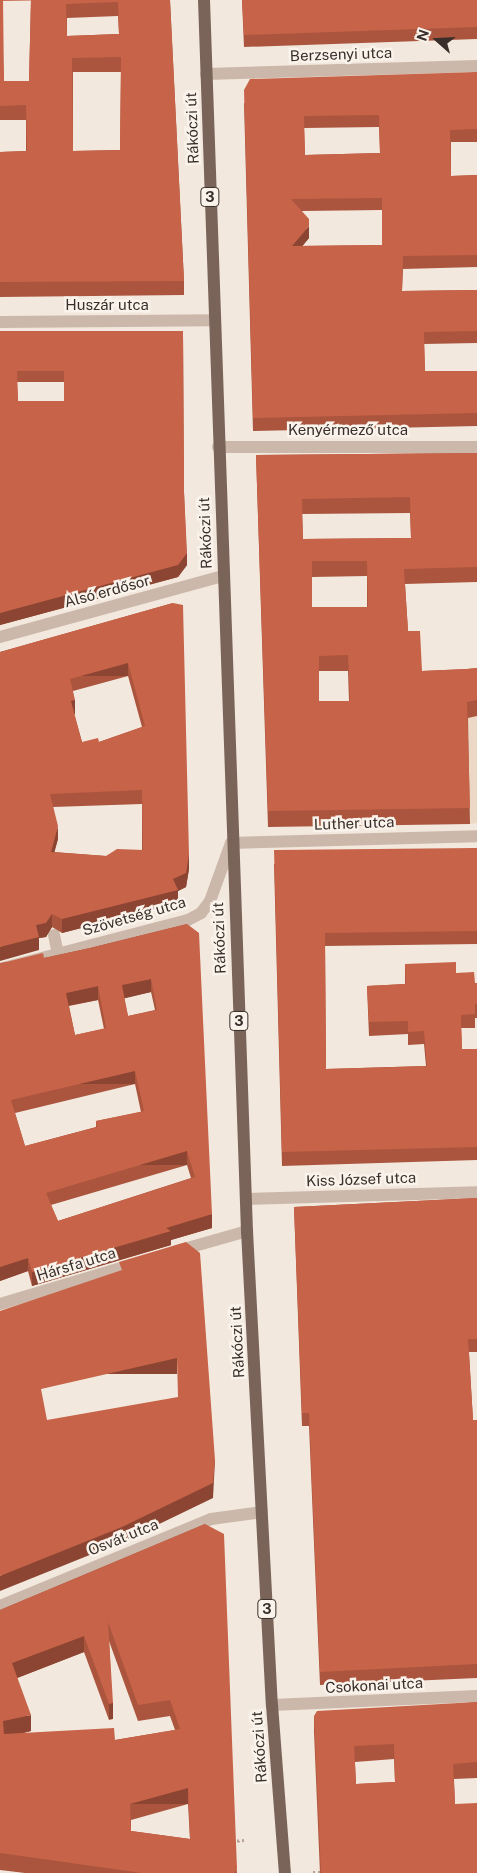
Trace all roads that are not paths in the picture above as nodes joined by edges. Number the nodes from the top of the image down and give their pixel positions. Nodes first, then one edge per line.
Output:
1 (204, 0) edge
2 (477, 66) edge
3 (206, 74) junction
4 (214, 320) junction
5 (0, 322) edge
6 (218, 447) junction
7 (477, 447) edge
8 (223, 576) junction
9 (0, 637) edge
10 (477, 836) edge
11 (232, 843) junction
12 (54, 934) edge
13 (58, 954) junction
14 (0, 969) edge
15 (477, 1192) edge
16 (246, 1199) junction
17 (247, 1231) junction
18 (162, 1255) edge
19 (143, 1261) edge
20 (0, 1304) edge
21 (262, 1512) junction
22 (0, 1606) edge
23 (477, 1696) edge
24 (272, 1705) junction
25 (285, 1873) edge

1 - 3 main road, Rákóczi út / 3
2 - 3 street, Berzsenyi utca
3 - 4 main road, Rákóczi út / 3
4 - 5 street, Huszár utca
4 - 6 main road, Rákóczi út / 3
6 - 7 street, Kenyérmező utca
6 - 8 main road, Rákóczi út / 3
8 - 9 street, Alsó erdősor
8 - 11 main road, Rákóczi út / 3
10 - 11 street, Luther utca
11 - 13 street, Szövetség utca
11 - 16 main road, Rákóczi út / 3
12 - 13 street
13 - 14 street, Szövetség utca
15 - 16 street, Kiss József utca
16 - 17 main road, Rákóczi út / 3
17 - 18 street
17 - 21 main road, Rákóczi út / 3
19 - 20 street, Hársfa utca
21 - 22 street, Osvát utca
21 - 24 main road, Rákóczi út / 3
23 - 24 street, Csokonai utca
24 - 25 main road, Rákóczi út / 3

